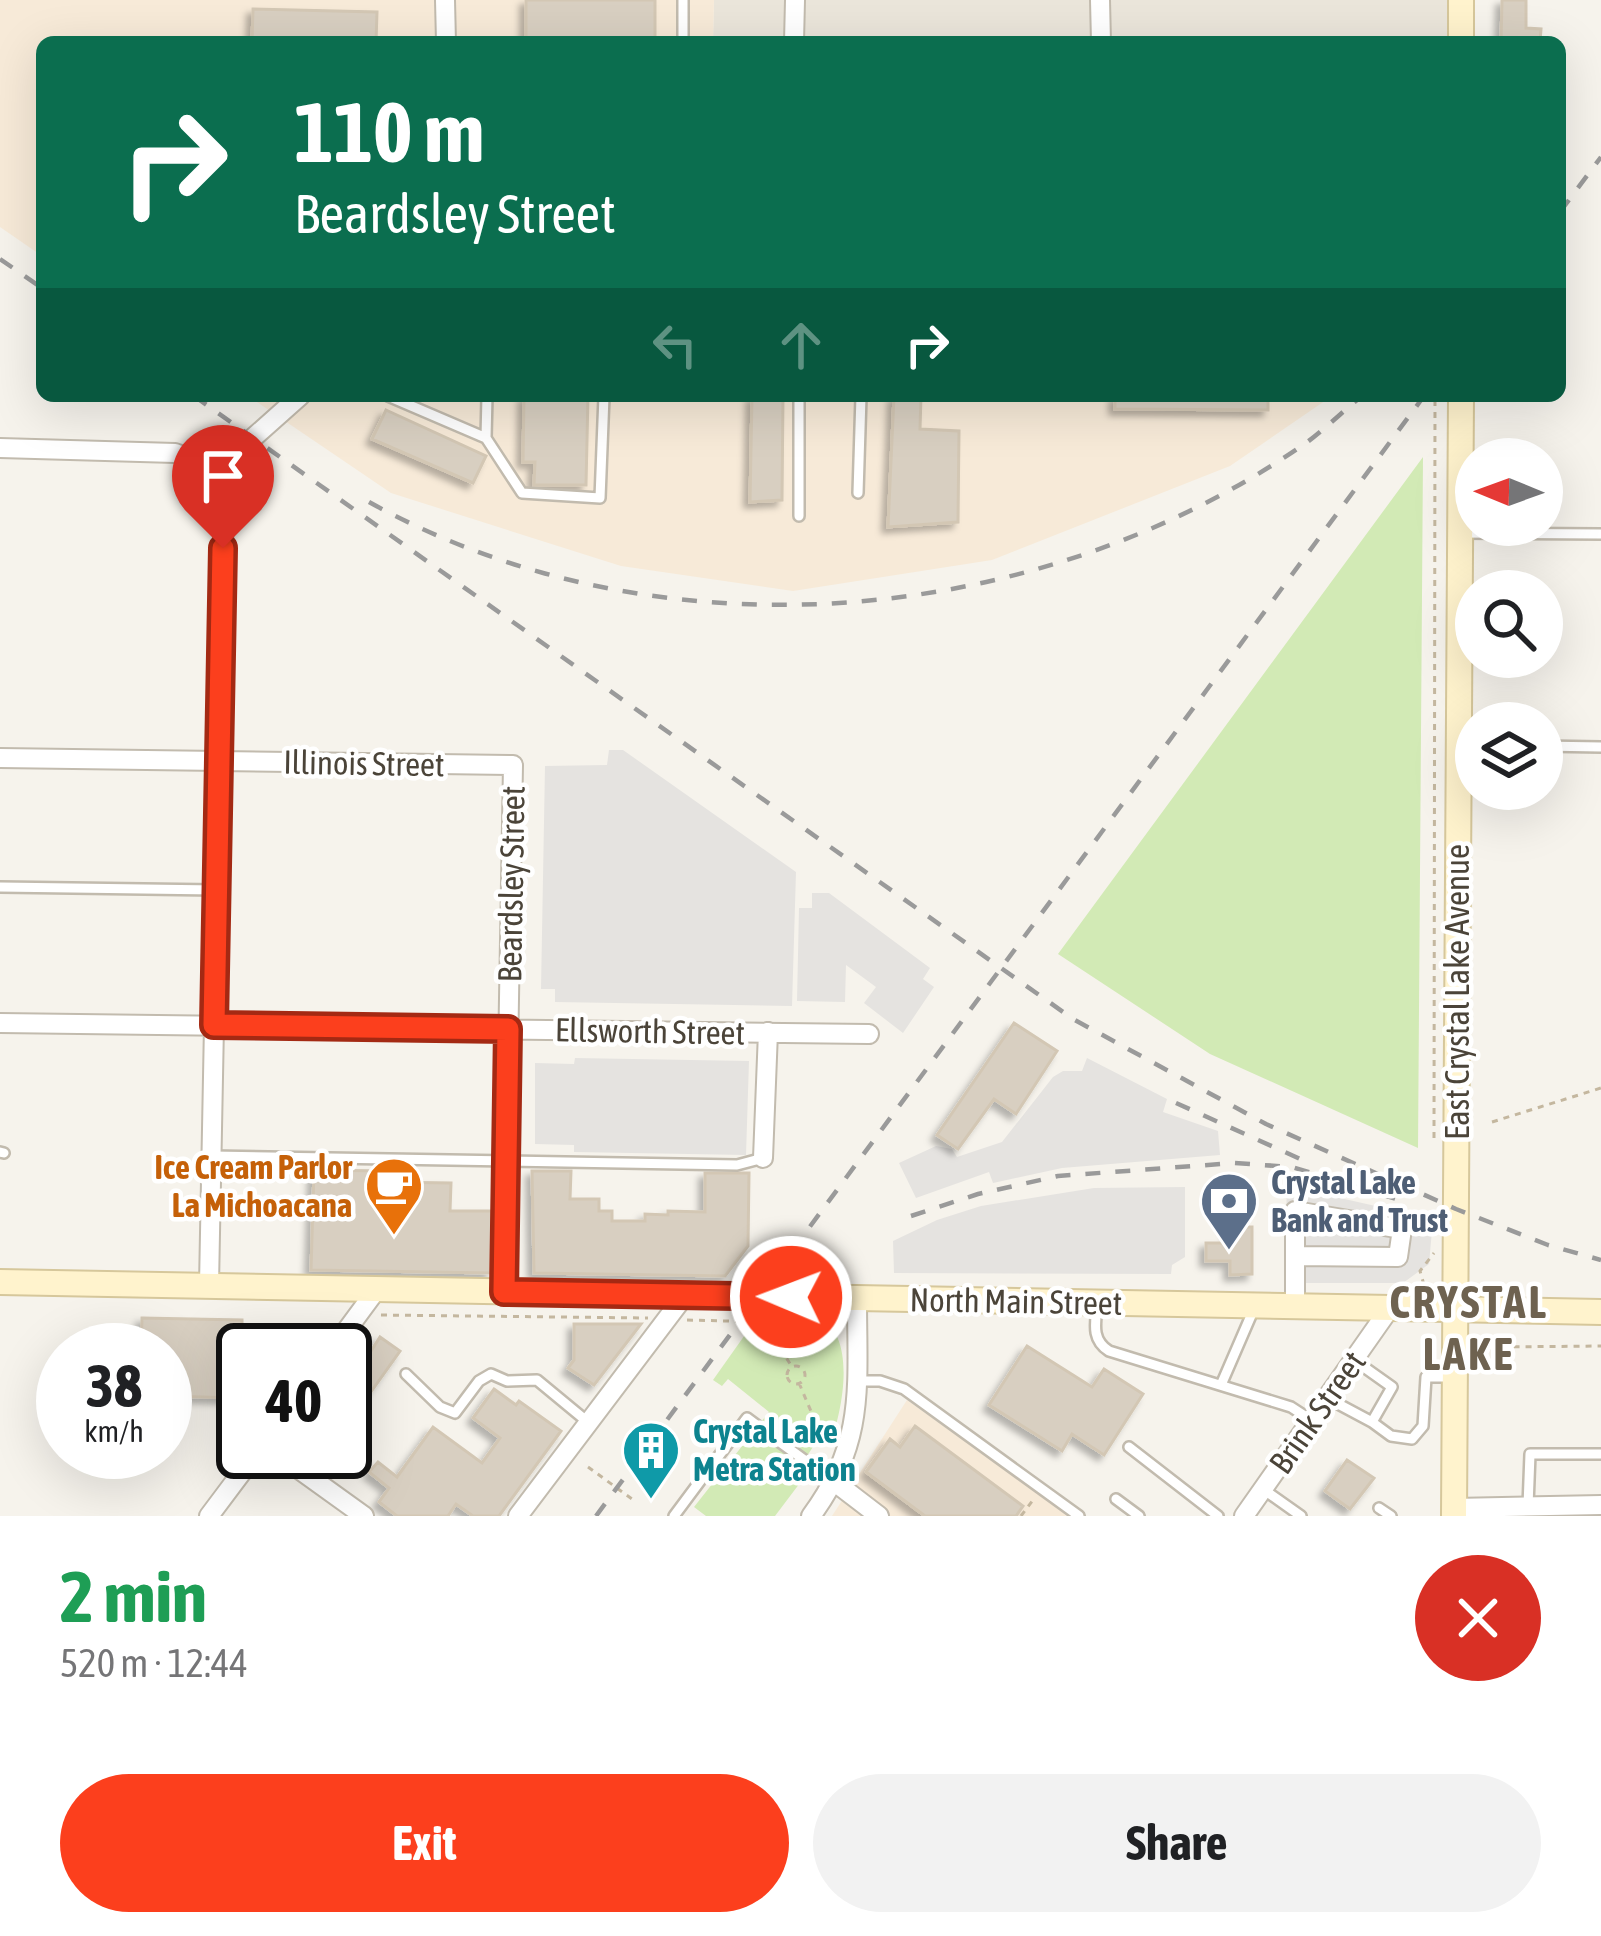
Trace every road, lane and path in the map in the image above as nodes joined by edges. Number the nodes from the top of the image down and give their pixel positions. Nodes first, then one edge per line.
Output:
1 (446, 0) edge
2 (682, 0) edge
3 (795, 0) edge
4 (1100, 0) edge
5 (1461, 0) edge
6 (446, 36) edge
7 (683, 36) edge
8 (794, 36) edge
9 (1101, 36) edge
10 (1461, 36) edge
11 (293, 402) edge
12 (402, 402) edge
13 (488, 402) edge
14 (604, 402) edge
15 (800, 402) edge
16 (861, 402) edge
17 (1435, 402) edge
18 (1461, 402) edge
19 (486, 438) junction
20 (1461, 438) edge
21 (0, 448) edge
22 (218, 469) junction
23 (858, 493) dead end
24 (799, 515) dead end
25 (1563, 533) edge
26 (1601, 534) edge
27 (1461, 546) edge
28 (1466, 702) edge
29 (1563, 746) edge
30 (1601, 747) edge
31 (0, 758) edge
32 (218, 761) junction
33 (512, 765) joint
34 (1466, 810) edge
35 (0, 887) edge
36 (216, 890) junction
37 (0, 1023) edge
38 (214, 1025) junction
39 (508, 1029) junction
40 (768, 1032) junction
41 (869, 1034) dead end
42 (1601, 1088) edge
43 (1492, 1122) dead end
44 (1434, 1142) dead end
45 (212, 1156) junction
46 (763, 1159) joint
47 (507, 1160) junction
48 (1437, 1238) dead end
49 (1295, 1256) junction
50 (1424, 1279) dead end
51 (0, 1282) edge
52 (209, 1286) junction
53 (377, 1289) junction
54 (504, 1292) junction
55 (686, 1295) junction
56 (857, 1299) junction
57 (1097, 1303) junction
58 (1255, 1306) junction
59 (1295, 1306) junction
60 (1390, 1308) junction
61 (1456, 1309) junction
62 (1601, 1312) edge
63 (372, 1316) dead end
64 (667, 1319) junction
65 (352, 1323) edge
66 (1489, 1343) dead end
67 (1601, 1346) edge
68 (1354, 1359) junction
69 (792, 1367) junction
70 (406, 1374) dead end
71 (1455, 1377) junction
72 (857, 1381) junction
73 (799, 1383) junction
74 (1222, 1385) junction
75 (1327, 1398) junction
76 (1424, 1418) junction
77 (1311, 1420) junction
78 (1454, 1420) junction
79 (1372, 1422) junction
80 (589, 1423) junction
81 (1129, 1447) dead end
82 (821, 1449) dead end
83 (1601, 1454) edge
84 (588, 1467) dead end
85 (237, 1479) edge
86 (313, 1479) edge
87 (836, 1483) junction
88 (1042, 1489) junction
89 (1263, 1489) junction
90 (632, 1499) dead end
91 (1116, 1499) dead end
92 (1601, 1505) edge
93 (1528, 1506) junction
94 (1379, 1508) dead end
95 (1454, 1512) edge
96 (209, 1516) edge
97 (364, 1516) edge
98 (518, 1516) edge
99 (674, 1516) edge
100 (811, 1516) edge
101 (879, 1516) edge
102 (1021, 1516) edge
103 (1079, 1516) edge
104 (1139, 1516) edge
105 (1218, 1516) edge
106 (1244, 1516) edge
107 (1301, 1516) edge
108 (1391, 1516) edge

1 - 6 street
2 - 7 lane
3 - 8 street
4 - 9 street
5 - 10 street
11 - 22 street
12 - 19 lane
13 - 19 lane
14 - 19 lane
15 - 24 lane
16 - 23 lane
17 - 44 path
18 - 20 street, East Crystal Lake Avenue
21 - 22 street
22 - 32 street
25 - 26 lane
27 - 28 street, East Crystal Lake Avenue
29 - 30 lane
31 - 32 street, Illinois Street
32 - 33 street, Illinois Street
32 - 36 street
33 - 39 street, Beardsley Street
34 - 61 street, East Crystal Lake Avenue
35 - 36 lane
36 - 38 street
37 - 38 street, Ellsworth Street
38 - 39 street, Ellsworth Street
38 - 45 street
39 - 40 street, Ellsworth Street
39 - 47 street, Beardsley Street
40 - 41 street, Ellsworth Street
40 - 46 street
42 - 43 path
45 - 47 lane
45 - 52 street
46 - 47 lane
47 - 54 street, Beardsley Street
48 - 50 path
49 - 49 street
49 - 59 street
51 - 52 street, North Main Street
52 - 53 street, North Main Street
53 - 54 street, North Main Street
53 - 65 street
54 - 55 street, North Main Street
55 - 56 street, North Main Street
55 - 64 street
56 - 57 street, North Main Street
56 - 72 street
57 - 58 street, North Main Street
57 - 74 lane
58 - 59 street, North Main Street
58 - 74 lane
59 - 60 street, North Main Street
60 - 61 street, North Main Street
60 - 68 street, Brink Street
61 - 62 street, North Main Street
61 - 71 street, East Crystal Lake Avenue
63 - 64 path
64 - 69 path
64 - 80 street
66 - 67 path
68 - 75 street, Brink Street
68 - 79 lane
69 - 73 path
69 - 73 path
70 - 80 lane
71 - 76 lane
71 - 78 street, East Crystal Lake Avenue
72 - 87 street
72 - 88 lane
73 - 82 path
74 - 77 lane
75 - 77 street, Brink Street
75 - 79 lane
76 - 78 lane
76 - 79 lane
77 - 89 street, Brink Street
78 - 95 street, East Crystal Lake Avenue
80 - 98 street
81 - 105 lane
83 - 93 lane
84 - 90 path
85 - 96 street
86 - 97 street
87 - 99 lane
87 - 100 street
87 - 101 street
88 - 102 path
88 - 103 lane
89 - 106 street, Brink Street
89 - 107 lane
91 - 104 lane
92 - 93 street
93 - 95 street
94 - 108 lane

